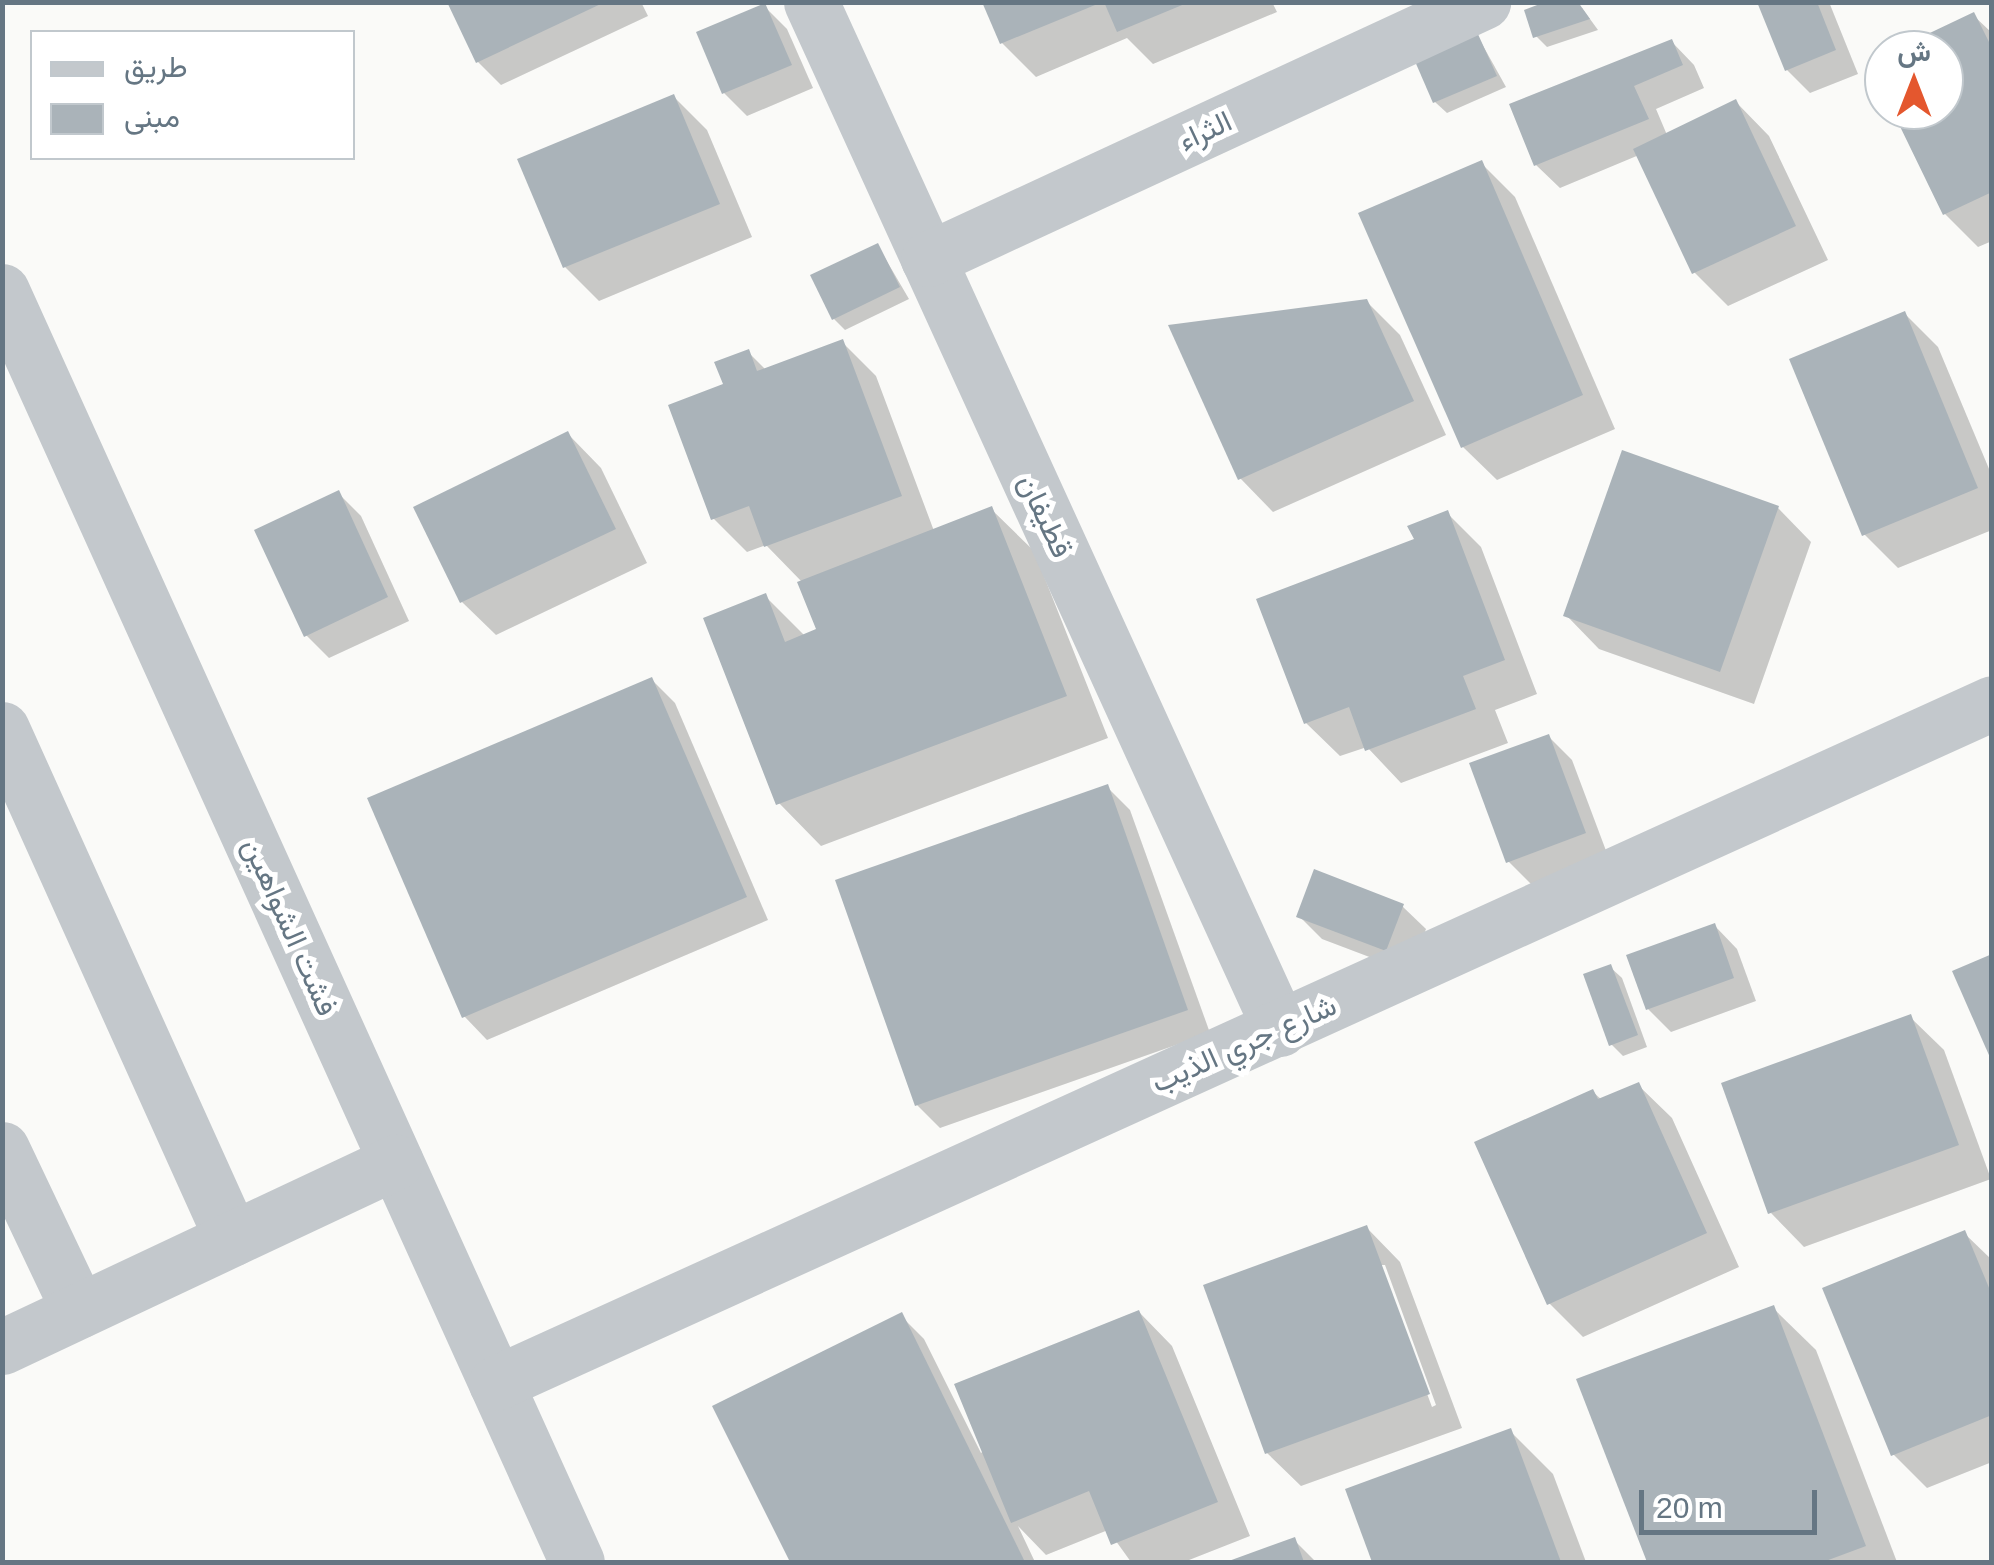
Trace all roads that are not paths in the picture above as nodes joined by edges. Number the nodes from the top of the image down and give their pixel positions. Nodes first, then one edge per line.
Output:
1 (810, 2) edge
2 (1482, 2) edge
3 (928, 258) junction
4 (2, 292) edge
5 (16, 357) edge
6 (1992, 704) edge
7 (2, 729) edge
8 (1280, 1028) junction
9 (2, 1149) edge
10 (396, 1162) junction
11 (232, 1239) junction
12 (78, 1312) junction
13 (2, 1348) edge
14 (496, 1383) junction
15 (577, 1562) edge

1 - 3 street, قطيفان
2 - 3 street, الثراء
3 - 8 street, قطيفان
4 - 5 street, فشت الشواهين
5 - 10 street, فشت الشواهين
6 - 8 street, شارع جري الذيب
7 - 11 street
8 - 14 street, شارع جري الذيب
9 - 12 street
10 - 11 street
10 - 14 street, فشت الشواهين
11 - 12 street
12 - 13 street
14 - 15 street, فشت الشواهين

